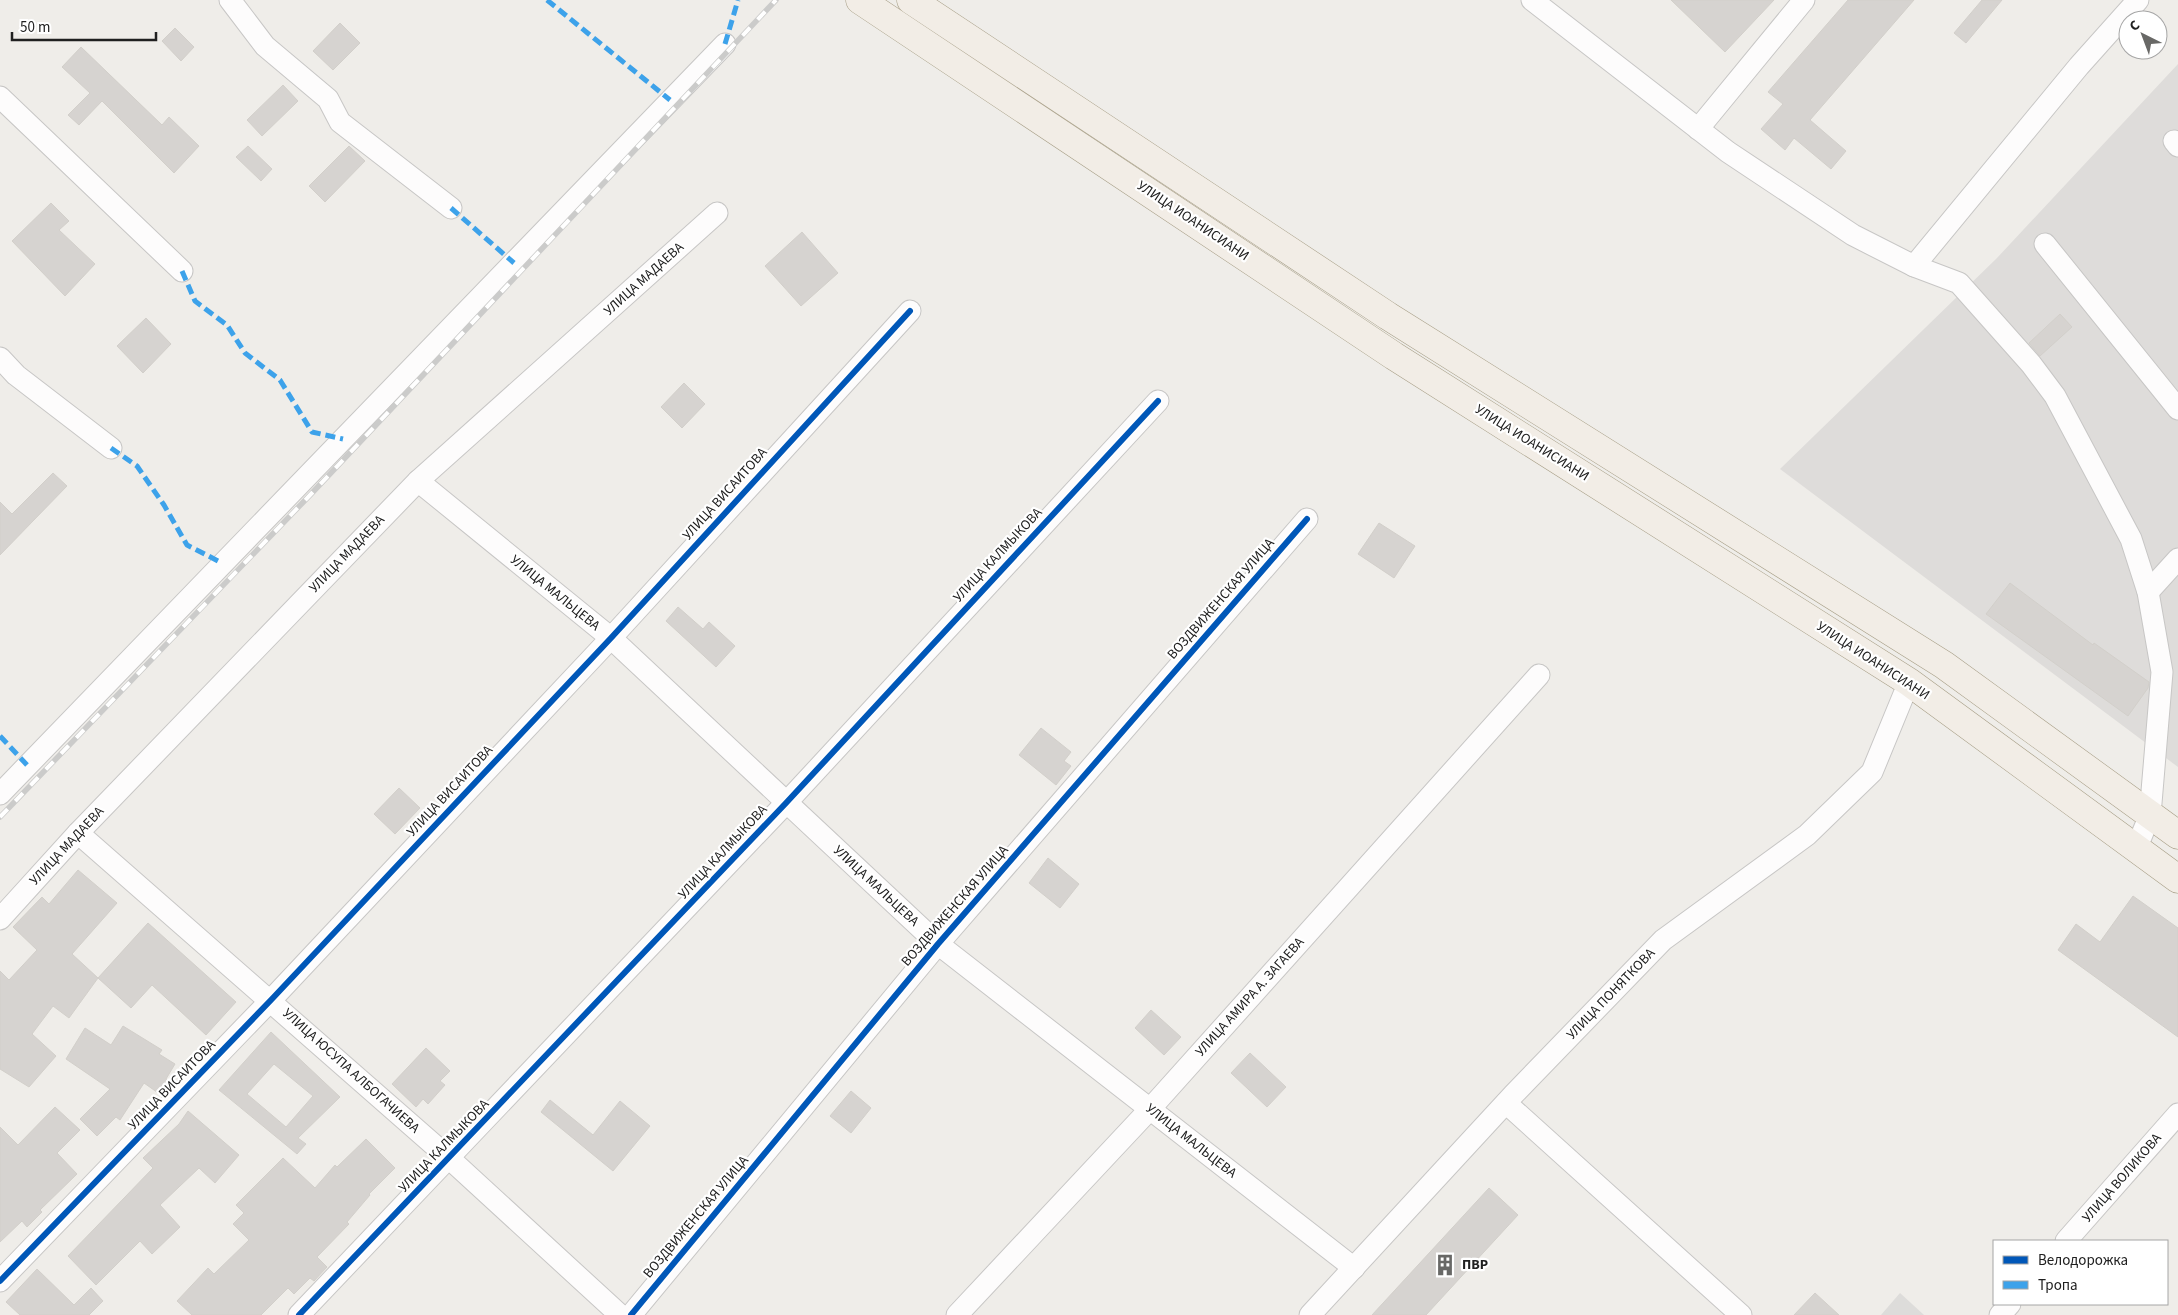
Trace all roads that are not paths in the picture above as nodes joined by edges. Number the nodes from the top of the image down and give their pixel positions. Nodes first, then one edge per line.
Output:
1 (230, 0) edge
2 (911, 0) edge
3 (1532, 0) edge
4 (1804, 0) edge
5 (2138, 0) edge
6 (871, 7) edge
7 (725, 44) dead end
8 (0, 97) edge
9 (1698, 129) junction
10 (451, 208) dead end
11 (717, 213) dead end
12 (2044, 244) dead end
13 (1914, 266) junction
14 (182, 271) dead end
15 (910, 311) dead end
16 (0, 358) edge
17 (1158, 401) dead end
18 (2178, 409) edge
19 (111, 448) dead end
20 (418, 481) junction
21 (1307, 519) dead end
22 (2178, 559) edge
23 (2148, 592) junction
24 (611, 638) junction
25 (1906, 641) junction
26 (1944, 665) junction
27 (1539, 676) dead end
28 (1909, 682) junction
29 (0, 794) edge
30 (786, 803) junction
31 (2150, 815) junction
32 (78, 833) junction
33 (2178, 835) edge
34 (2136, 849) junction
35 (2178, 879) edge
36 (0, 919) edge
37 (938, 944) junction
38 (271, 1000) junction
39 (1506, 1103) junction
40 (1150, 1109) junction
41 (2178, 1114) edge
42 (450, 1159) junction
43 (2067, 1240) edge
44 (1354, 1268) junction
45 (0, 1281) edge
46 (2009, 1305) edge
47 (299, 1315) edge
48 (620, 1315) edge
49 (631, 1315) edge
50 (957, 1315) edge
51 (1310, 1315) edge
52 (1741, 1315) edge
53 (2000, 1315) edge

1 - 10 street
2 - 25 main road, УЛИЦА ИОАНИСИАНИ
3 - 9 street
4 - 9 street
5 - 13 street
6 - 28 main road, УЛИЦА ИОАНИСИАНИ
7 - 29 street
8 - 14 street
9 - 13 street
11 - 20 street, УЛИЦА МАДАЕВА
12 - 18 street
13 - 23 street
15 - 24 street, УЛИЦА ВИСАИТОВА
16 - 19 street
17 - 30 street, УЛИЦА КАЛМЫКОВА
20 - 24 street, УЛИЦА МАЛЬЦЕВА
20 - 32 street, УЛИЦА МАДАЕВА
21 - 37 street, ВОЗДВИЖЕНСКАЯ УЛИЦА
22 - 23 street
23 - 31 street
24 - 30 street, УЛИЦА МАЛЬЦЕВА
24 - 38 street, УЛИЦА ВИСАИТОВА
25 - 26 main road, УЛИЦА ИОАНИСИАНИ
25 - 28 main road
26 - 28 main road
26 - 31 main road, УЛИЦА ИОАНИСИАНИ
27 - 40 street, УЛИЦА АМИРА А. ЗАГАЕВА
28 - 34 main road, УЛИЦА ИОАНИСИАНИ
28 - 39 street, УЛИЦА ПОНЯТКОВА
30 - 37 street, УЛИЦА МАЛЬЦЕВА
30 - 42 street, УЛИЦА КАЛМЫКОВА
31 - 33 main road, УЛИЦА ИОАНИСИАНИ
31 - 34 street
32 - 36 street, УЛИЦА МАДАЕВА
32 - 38 street, УЛИЦА ЮСУПА АЛБОГАЧИЕВА
34 - 35 main road, УЛИЦА ИОАНИСИАНИ
37 - 40 street, УЛИЦА МАЛЬЦЕВА
37 - 49 street, ВОЗДВИЖЕНСКАЯ УЛИЦА
38 - 42 street, УЛИЦА ЮСУПА АЛБОГАЧИЕВА
38 - 45 street, УЛИЦА ВИСАИТОВА
39 - 44 street, УЛИЦА ПОНЯТКОВА
39 - 52 street
40 - 44 street, УЛИЦА МАЛЬЦЕВА
40 - 50 street, УЛИЦА АМИРА А. ЗАГАЕВА
41 - 43 street, УЛИЦА ВОЛИКОВА
42 - 47 street, УЛИЦА КАЛМЫКОВА
42 - 48 street, УЛИЦА ЮСУПА АЛБОГАЧИЕВА
44 - 51 street, УЛИЦА ПОНЯТКОВА
46 - 53 street

